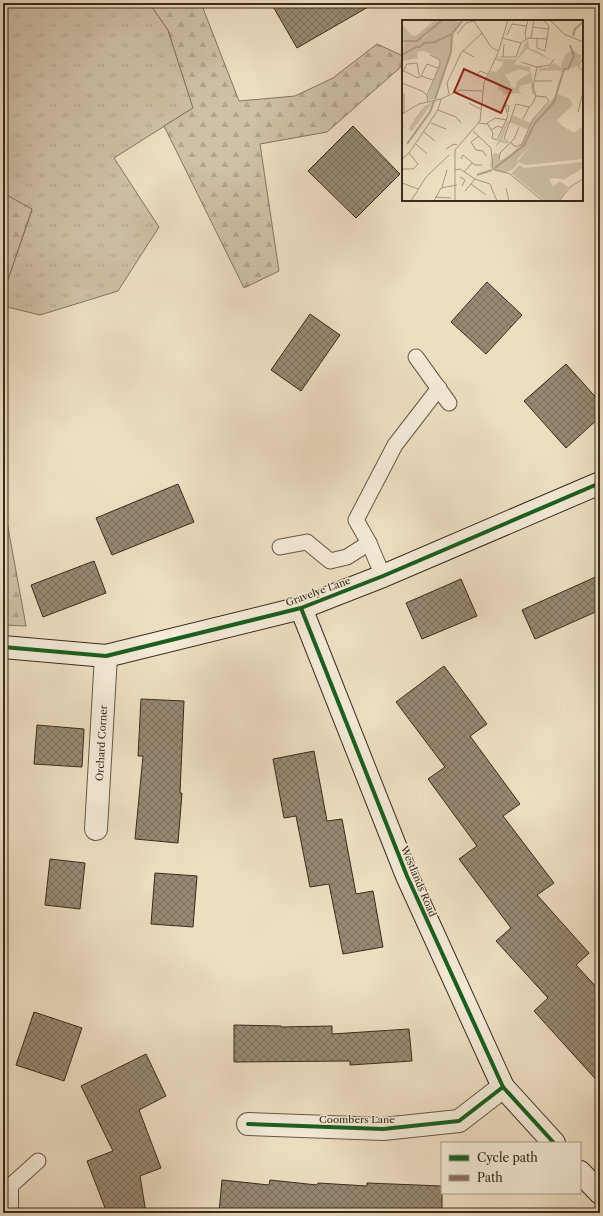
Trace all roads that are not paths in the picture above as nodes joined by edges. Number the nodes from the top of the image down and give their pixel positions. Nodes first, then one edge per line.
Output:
1 (416, 357) dead end
2 (438, 388) junction
3 (449, 403) dead end
4 (600, 483) edge
5 (368, 543) junction
6 (280, 547) dead end
7 (383, 576) junction
8 (301, 608) junction
9 (3, 647) edge
10 (106, 656) junction
11 (96, 829) dead end
12 (503, 1087) junction
13 (248, 1124) dead end
14 (553, 1142) edge
15 (38, 1161) dead end
16 (581, 1173) edge
17 (5, 1188) edge
18 (600, 1193) edge
19 (8, 1213) edge

1 - 2 lane
2 - 3 lane
2 - 5 lane
4 - 7 street, Gravelye Lane
5 - 6 lane
5 - 7 lane
7 - 8 street, Gravelye Lane
8 - 10 street, Gravelye Lane
8 - 12 street, Westlands Road
9 - 10 street, Gravelye Lane
10 - 11 street, Orchard Corner
12 - 13 street, Coombers Lane
12 - 14 street, Westlands Road
15 - 17 lane
16 - 18 street
17 - 19 street

